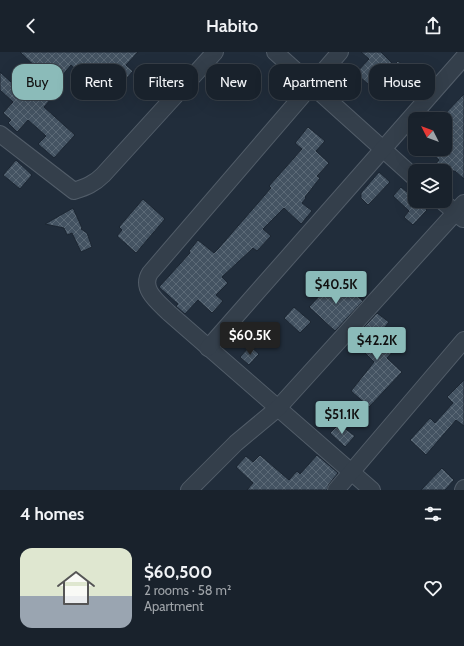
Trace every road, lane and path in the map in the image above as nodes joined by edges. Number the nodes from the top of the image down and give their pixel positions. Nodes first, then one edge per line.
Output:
1 (215, 52) edge
2 (276, 52) edge
3 (340, 52) edge
4 (464, 57) edge
5 (289, 64) edge
6 (330, 64) edge
7 (299, 100) edge
8 (328, 100) edge
9 (0, 134) edge
10 (383, 150) junction
11 (408, 172) edge
12 (452, 207) edge
13 (461, 212) edge
14 (464, 340) edge
15 (208, 348) junction
16 (278, 408) junction
17 (352, 472) junction
18 (189, 490) edge
19 (336, 490) edge
20 (372, 490) edge

1 - 9 street
2 - 5 street
3 - 6 street
4 - 10 street
7 - 15 street
8 - 10 street
10 - 11 street
10 - 15 street
12 - 13 street
13 - 16 street
14 - 17 street
15 - 16 street
16 - 17 street
16 - 18 street
17 - 19 street
17 - 20 street

